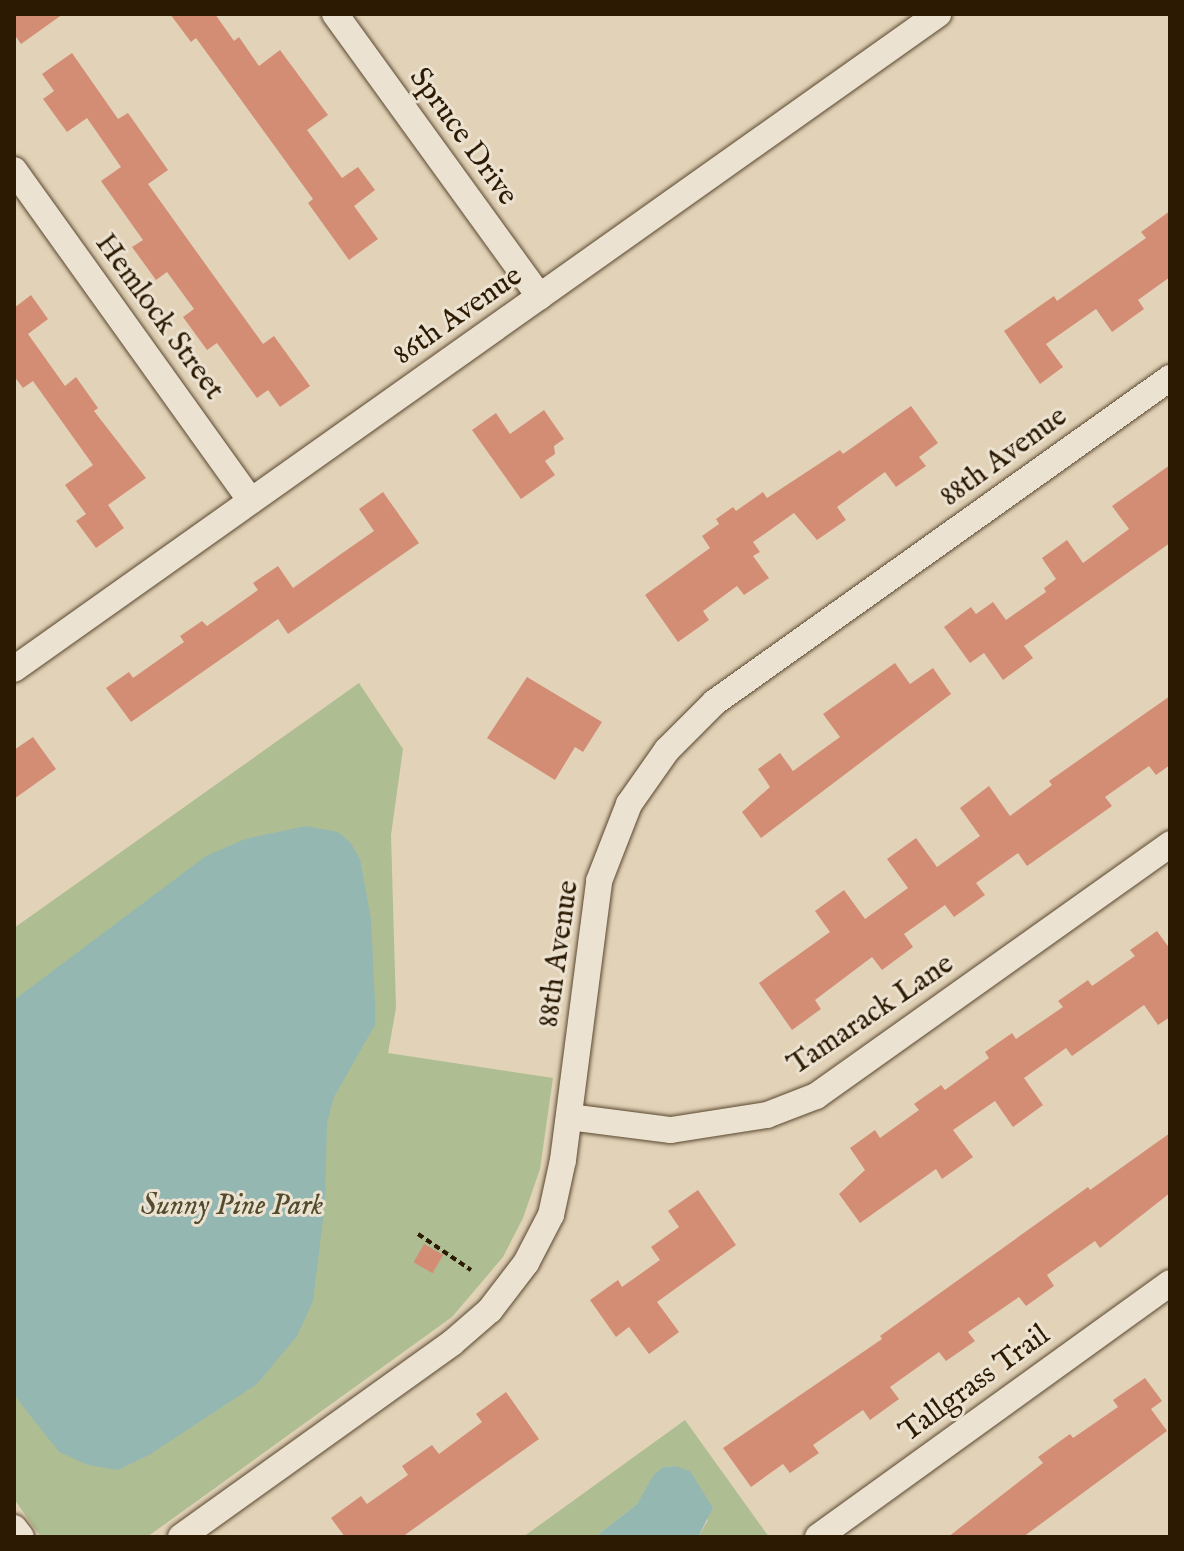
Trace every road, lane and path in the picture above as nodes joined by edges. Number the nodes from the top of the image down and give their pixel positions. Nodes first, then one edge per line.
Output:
1 (335, 14) edge
2 (938, 14) edge
3 (14, 170) edge
4 (540, 297) junction
5 (1170, 378) edge
6 (251, 501) junction
7 (14, 669) edge
8 (1170, 844) edge
9 (569, 1117) junction
10 (418, 1234) dead end
11 (471, 1270) dead end
12 (1170, 1283) edge
13 (14, 1528) edge
14 (21, 1537) edge
15 (181, 1537) edge
16 (818, 1537) edge

1 - 4 street, Spruce Drive
2 - 4 street, 86th Avenue
3 - 6 street, Hemlock Street
4 - 6 street, 86th Avenue
5 - 9 street, 88th Avenue
6 - 7 street, 86th Avenue
8 - 9 street, Tamarack Lane
9 - 15 street, 88th Avenue
10 - 11 path
12 - 16 street, Tallgrass Trail
13 - 14 street

